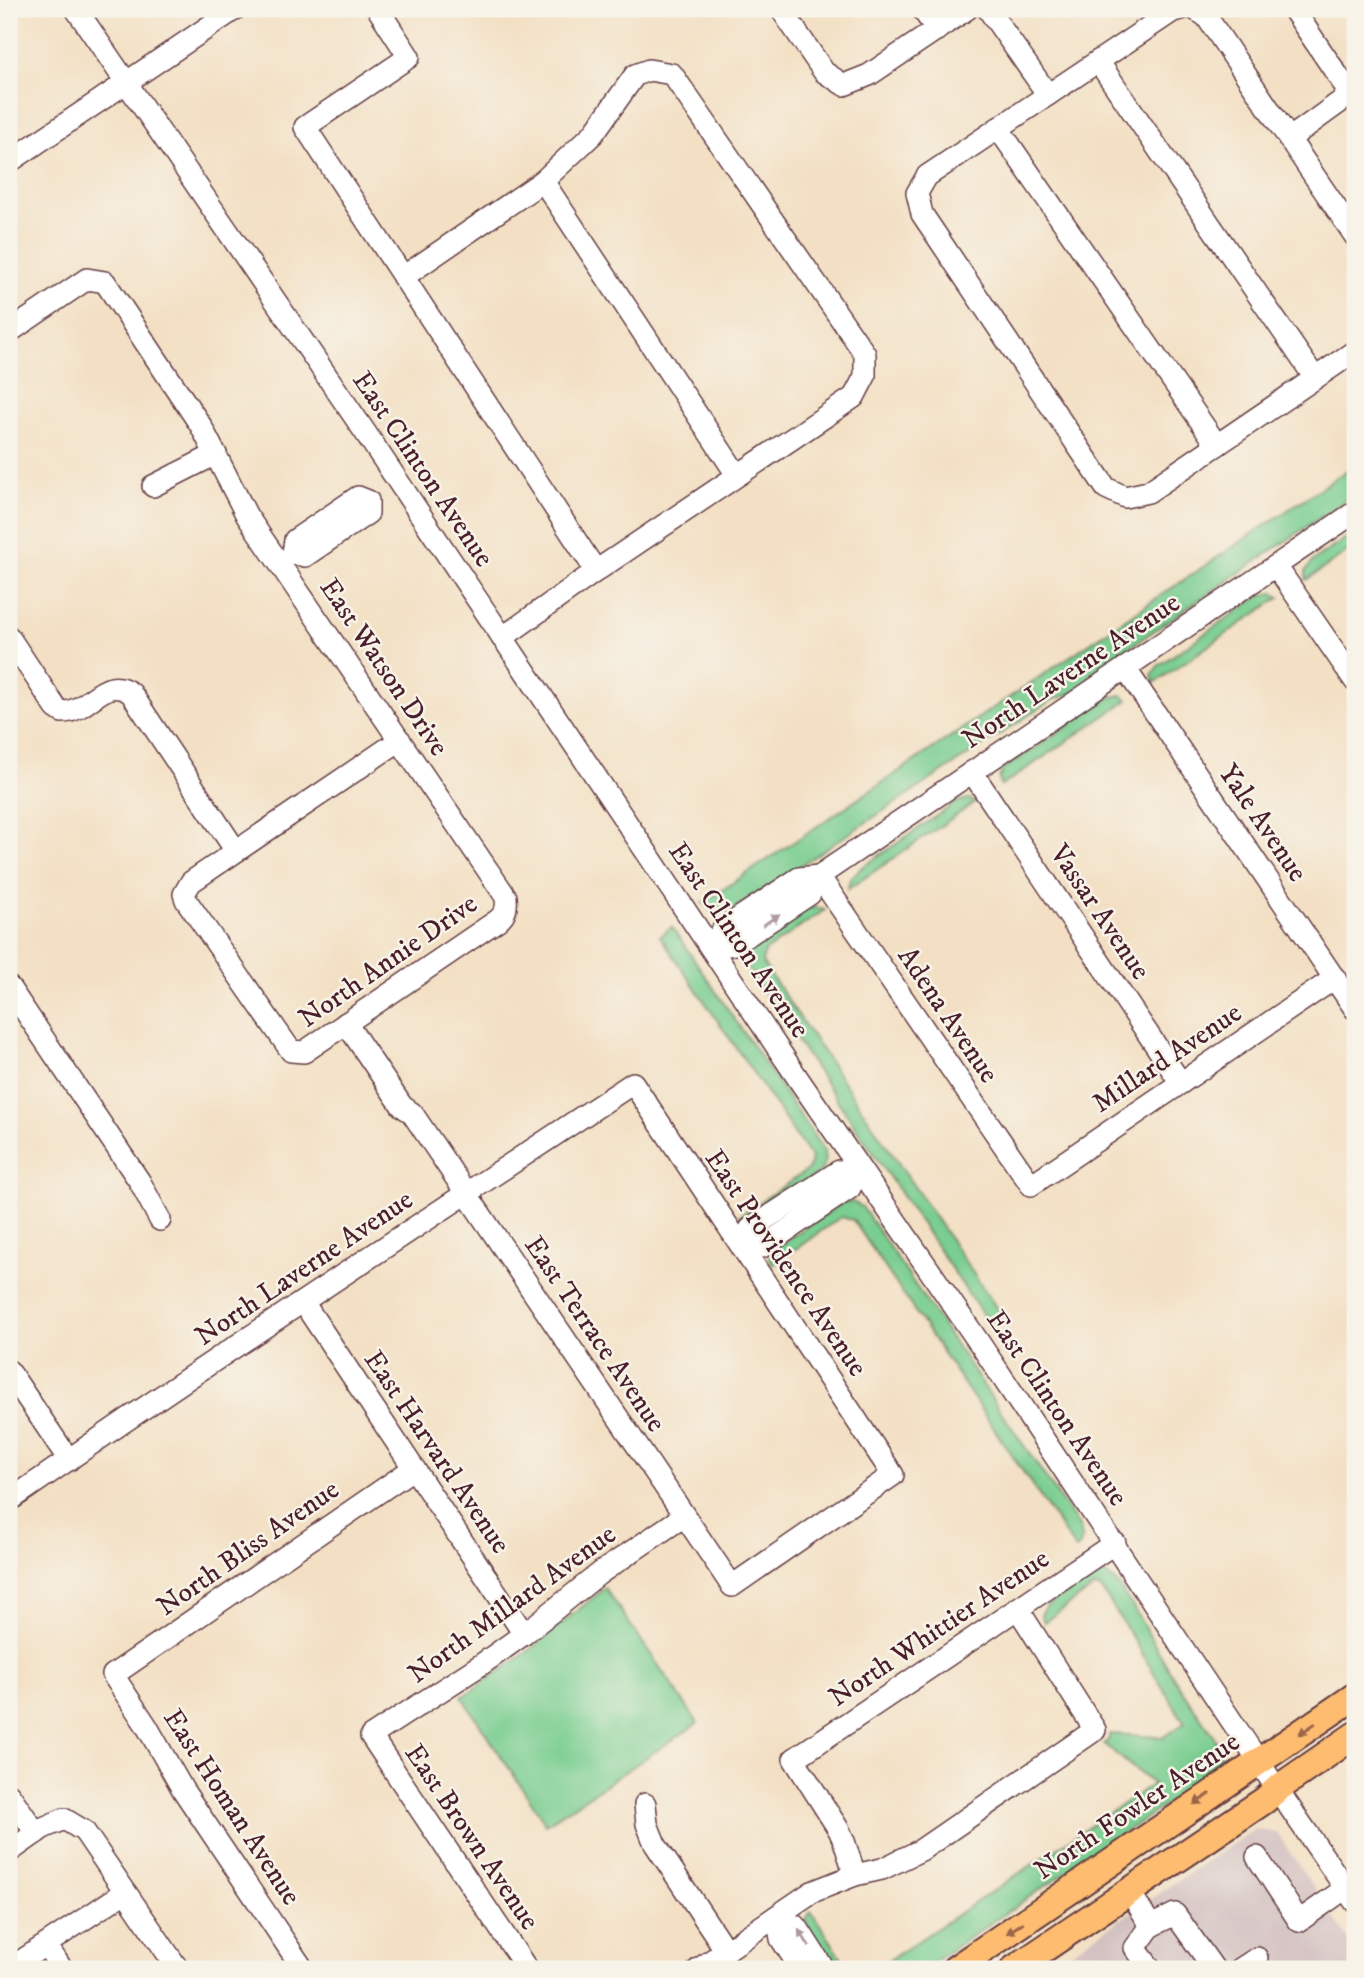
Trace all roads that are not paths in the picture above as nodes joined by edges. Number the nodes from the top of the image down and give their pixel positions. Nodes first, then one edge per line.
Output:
1 (76, 9) edge
2 (235, 9) edge
3 (378, 9) edge
4 (780, 9) edge
5 (922, 9) edge
6 (967, 9) edge
7 (988, 9) edge
8 (1181, 9) edge
9 (1194, 9) edge
10 (1293, 9) edge
11 (936, 30) junction
12 (1098, 61) junction
13 (126, 83) junction
14 (1048, 95) junction
15 (1353, 98) edge
16 (999, 128) junction
17 (1289, 139) junction
18 (9, 162) edge
19 (543, 181) junction
20 (1355, 236) edge
21 (403, 277) junction
22 (9, 332) edge
23 (1355, 351) edge
24 (1315, 378) junction
25 (1217, 445) junction
26 (216, 454) junction
27 (737, 475) junction
28 (398, 480) junction
29 (153, 486) dead end
30 (1355, 512) edge
31 (286, 558) junction
32 (1276, 566) junction
33 (596, 571) junction
34 (9, 637) edge
35 (502, 638) junction
36 (1125, 668) junction
37 (1355, 681) edge
38 (400, 740) junction
39 (972, 772) junction
40 (236, 851) junction
41 (819, 876) junction
42 (506, 910) joint
43 (711, 948) junction
44 (1335, 978) junction
45 (9, 988) edge
46 (1355, 1009) edge
47 (346, 1024) junction
48 (632, 1083) joint
49 (1181, 1083) junction
50 (859, 1169) junction
51 (1031, 1185) joint
52 (467, 1193) junction
53 (160, 1220) dead end
54 (743, 1247) junction
55 (303, 1302) junction
56 (9, 1371) edge
57 (69, 1460) junction
58 (414, 1468) junction
59 (9, 1501) edge
60 (684, 1516) junction
61 (1115, 1544) junction
62 (732, 1586) joint
63 (1018, 1609) junction
64 (524, 1634) junction
65 (113, 1675) joint
66 (1355, 1696) edge
67 (1355, 1735) edge
68 (371, 1736) joint
69 (1259, 1761) junction
70 (1277, 1789) junction
71 (10, 1796) edge
72 (645, 1804) dead end
73 (36, 1833) junction
74 (9, 1852) edge
75 (1257, 1857) dead end
76 (855, 1875) junction
77 (125, 1892) junction
78 (1130, 1892) junction
79 (1351, 1895) edge
80 (777, 1916) junction
81 (1151, 1926) junction
82 (46, 1945) junction
83 (726, 1951) junction
84 (9, 1969) edge
85 (62, 1969) edge
86 (178, 1969) edge
87 (303, 1969) edge
88 (527, 1969) edge
89 (699, 1969) edge
90 (801, 1969) edge
91 (824, 1969) edge
92 (955, 1969) edge
93 (1014, 1969) edge
94 (1151, 1969) edge
95 (1214, 1969) edge

1 - 13 street, East Clinton Avenue
2 - 13 street
3 - 21 street
4 - 11 street
5 - 11 street
6 - 11 street
7 - 14 street
8 - 12 street
9 - 17 street
10 - 15 street
12 - 14 street
12 - 24 street
13 - 18 street
13 - 28 street, East Clinton Avenue
14 - 16 street
15 - 17 street
16 - 25 street
16 - 25 street
17 - 20 street
19 - 21 street
19 - 27 street
19 - 27 street
21 - 33 street
22 - 26 street, East Watson Drive
23 - 24 street
24 - 25 street
26 - 29 street
26 - 31 street, East Watson Drive
27 - 33 street
28 - 31 street
28 - 35 street, East Clinton Avenue
30 - 32 street, North Laverne Avenue
31 - 38 street, East Watson Drive
32 - 36 street, North Laverne Avenue
32 - 37 street
33 - 35 street
34 - 40 street
35 - 43 street, East Clinton Avenue
36 - 39 street, North Laverne Avenue
36 - 44 street, Yale Avenue
38 - 40 street
38 - 42 street, East Watson Drive
39 - 41 street, North Laverne Avenue
39 - 49 street, Vassar Avenue
40 - 47 street, North Annie Drive
41 - 43 street, North Laverne Avenue
41 - 51 street, Adena Avenue
42 - 47 street, North Annie Drive
43 - 50 street, East Clinton Avenue
44 - 46 street, Yale Avenue
44 - 49 street, Millard Avenue
45 - 53 street
47 - 52 street, East Terrace Avenue
48 - 52 street, North Laverne Avenue
48 - 54 street, East Providence Avenue
49 - 51 street, Millard Avenue
50 - 54 street
50 - 61 street, East Clinton Avenue
52 - 55 street, North Laverne Avenue
52 - 60 street, East Terrace Avenue
54 - 62 street, East Providence Avenue
55 - 57 street, North Laverne Avenue
55 - 58 street, East Harvard Avenue
56 - 57 street
57 - 59 street, North Laverne Avenue
58 - 64 street, East Harvard Avenue
58 - 65 street, North Bliss Avenue
60 - 62 street, East Terrace Avenue
60 - 64 street, North Millard Avenue
61 - 63 street, North Whittier Avenue
61 - 69 street, East Clinton Avenue
63 - 76 street, North Whittier Avenue
63 - 76 street
64 - 68 street, North Millard Avenue
65 - 87 street, East Homan Avenue
66 -> 69 main road, North Fowler Avenue
67 - 70 main road
68 - 88 street, East Brown Avenue
69 - 70 street, East Clinton Avenue
69 -> 92 main road, North Fowler Avenue
70 - 78 main road
70 - 79 street, East Clinton Avenue
71 - 73 street
72 - 83 street
73 - 74 street
73 - 77 street
75 - 79 street
76 - 80 street
77 - 82 street
77 - 86 street
78 - 81 street
78 - 93 main road
80 - 83 street
80 - 90 street
91 -> 80 street
81 - 94 street
81 - 95 street
82 - 84 street
82 - 85 street
83 - 89 street

